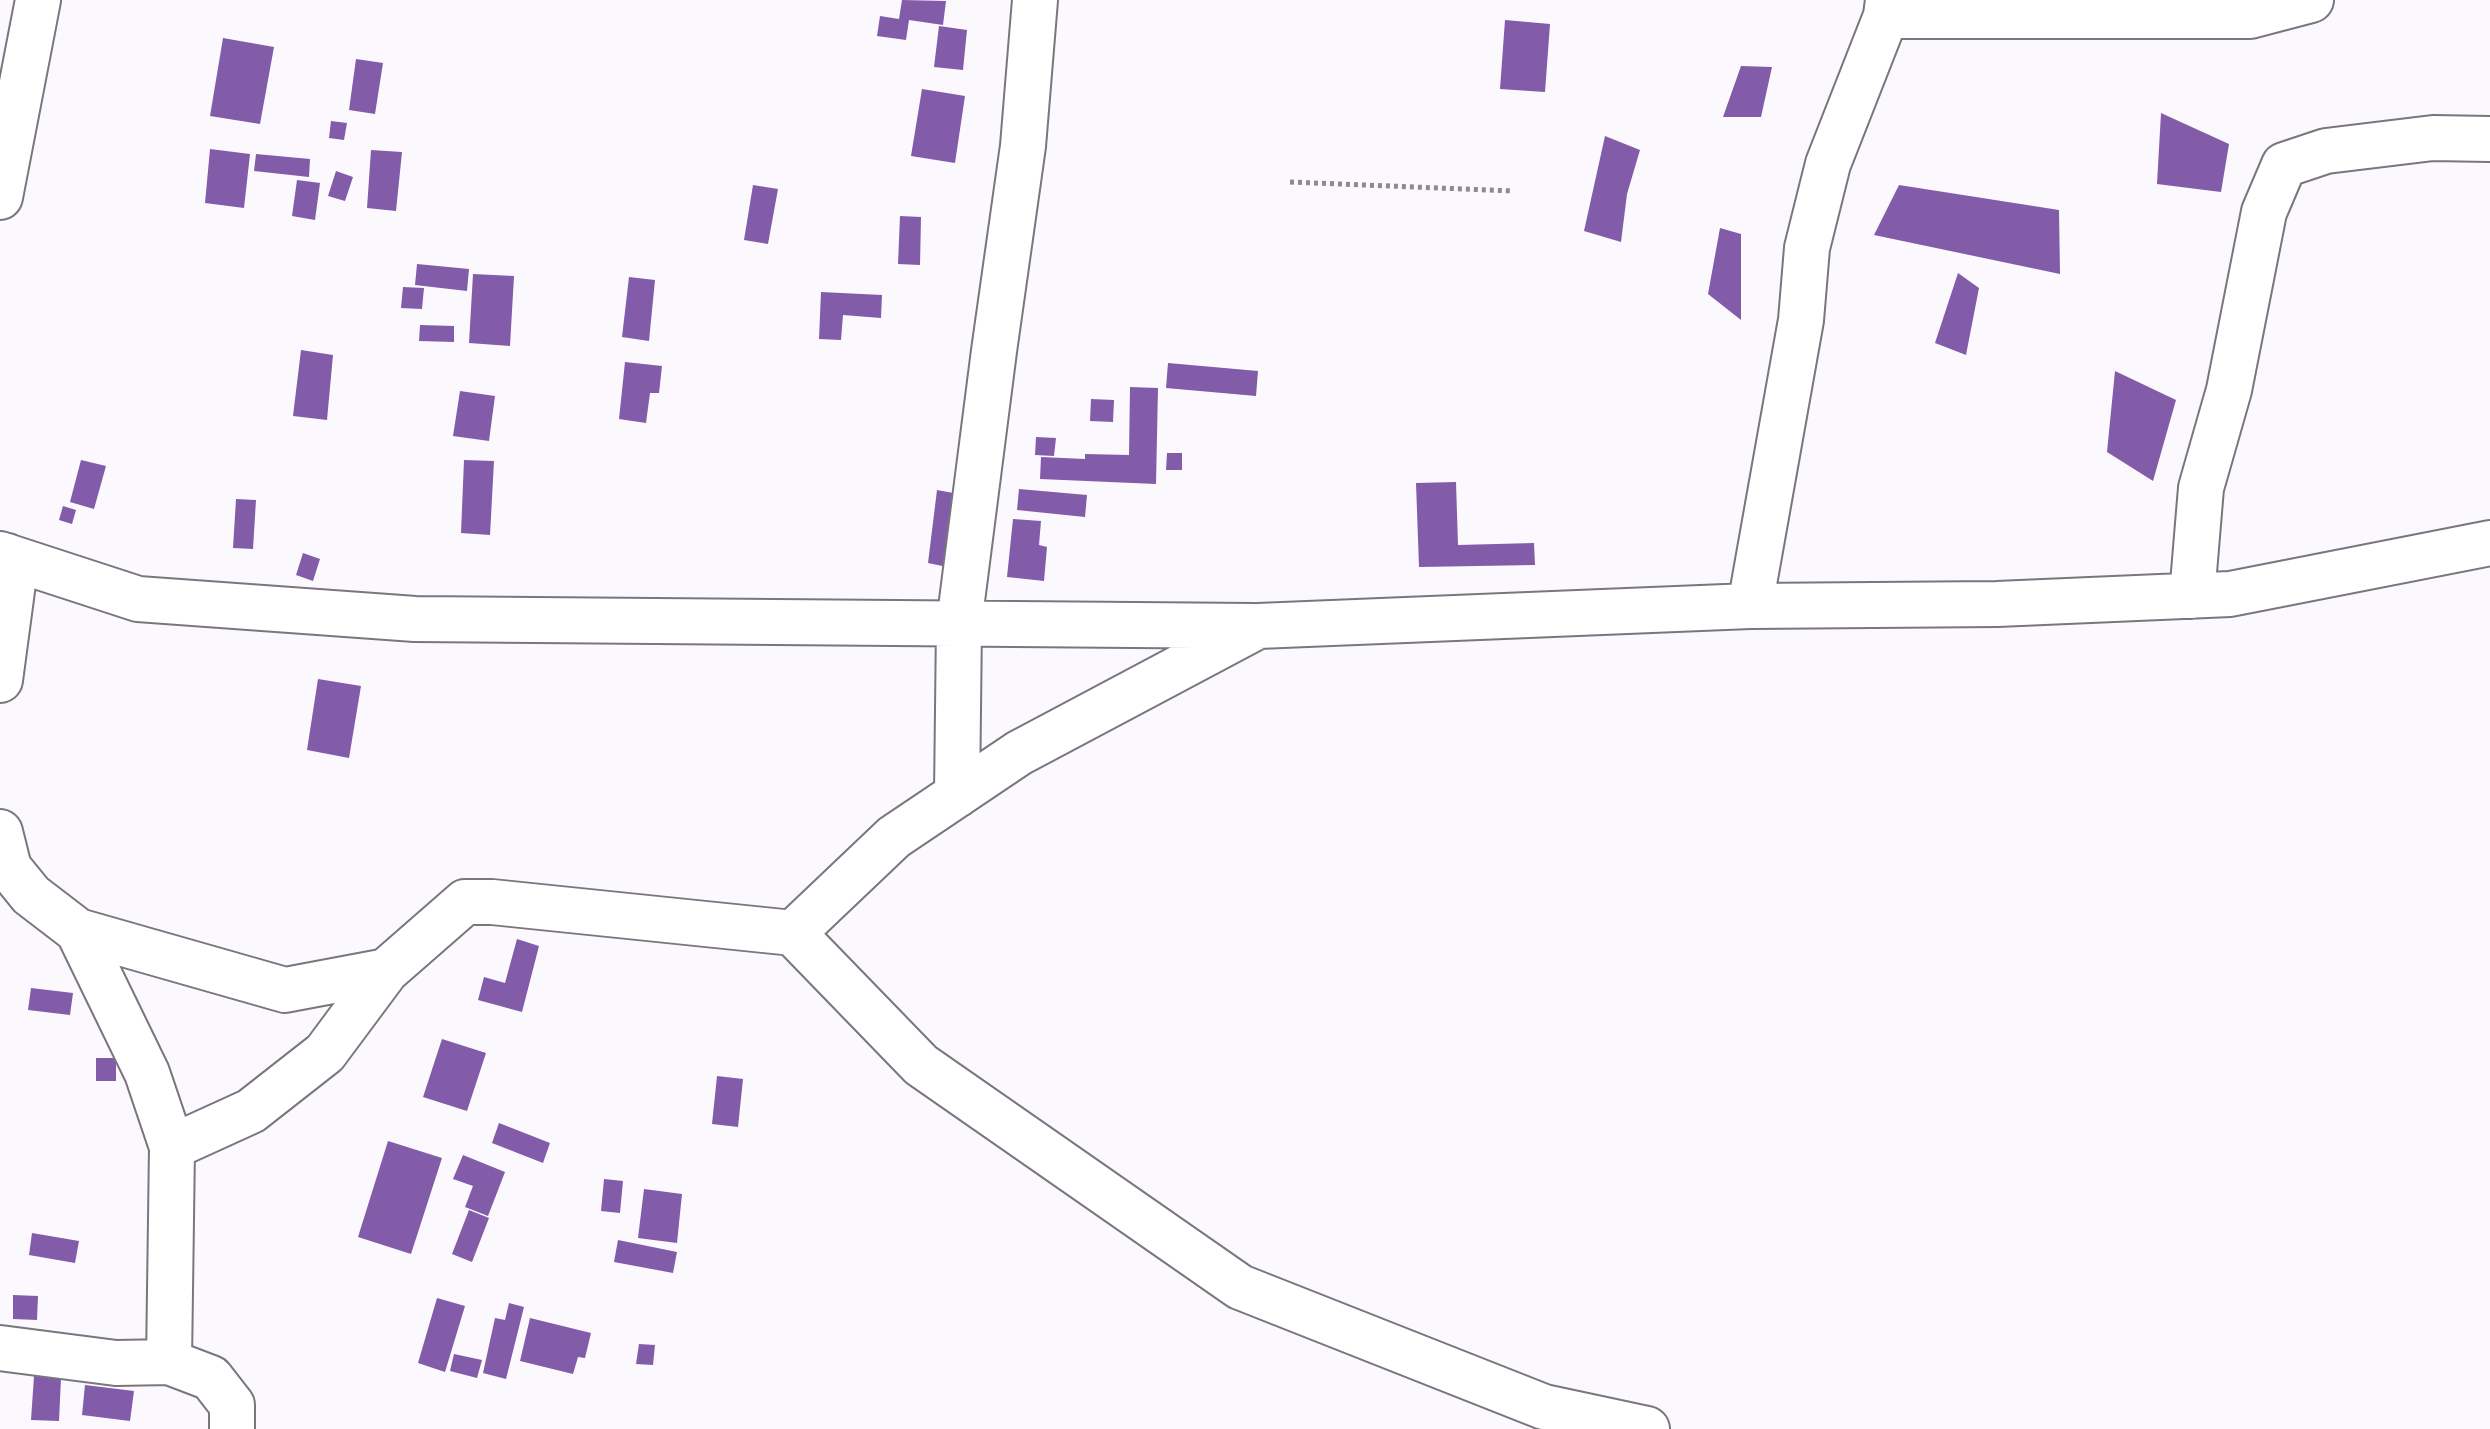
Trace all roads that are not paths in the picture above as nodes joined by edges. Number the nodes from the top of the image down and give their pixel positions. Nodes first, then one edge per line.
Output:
1 (38, 0) edge
2 (1035, 0) edge
3 (2311, 0) edge
4 (1887, 8) edge
5 (2490, 139) edge
6 (0, 197) edge
7 (2490, 543) edge
8 (3, 555) edge
9 (2192, 596) junction
10 (1750, 606) junction
11 (959, 624) junction
12 (1258, 626) junction
13 (0, 680) edge
14 (957, 795) junction
15 (0, 832) edge
16 (78, 931) junction
17 (793, 933) junction
18 (386, 971) junction
19 (172, 1147) junction
20 (0, 1348) edge
21 (169, 1362) junction
22 (1556, 1418) edge
23 (232, 1429) edge
24 (1647, 1429) edge

1 - 6 main road
2 - 11 main road
3 - 4 main road
4 - 10 main road
5 - 9 main road
7 - 9 main road
8 - 11 main road
8 - 13 main road
9 - 10 main road
10 - 12 main road
11 - 12 main road
11 - 14 main road
12 - 14 main road
14 - 17 main road
15 - 16 main road
16 - 18 main road
16 - 19 main road
17 - 18 main road
17 - 22 main road
18 - 19 main road
19 - 21 main road
20 - 21 main road
21 - 23 main road
22 - 24 main road

